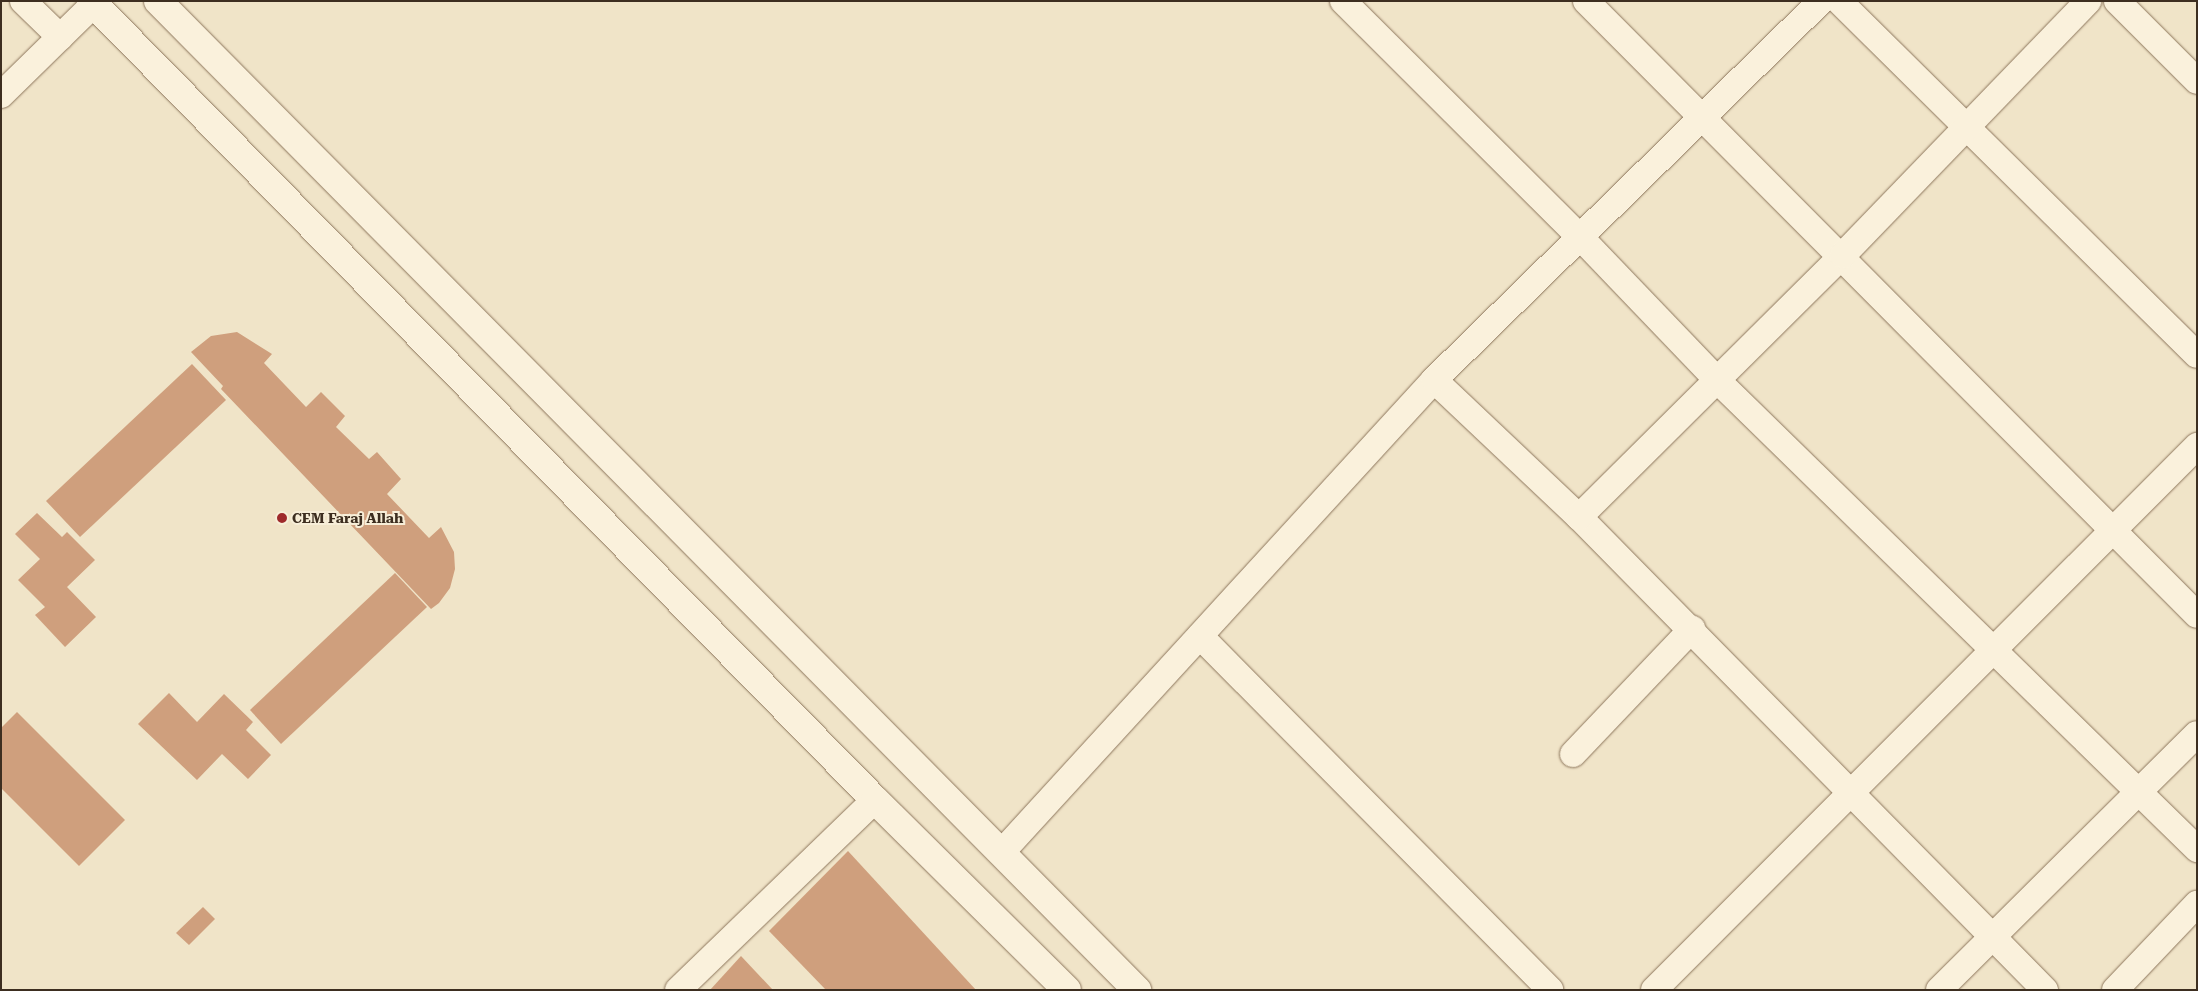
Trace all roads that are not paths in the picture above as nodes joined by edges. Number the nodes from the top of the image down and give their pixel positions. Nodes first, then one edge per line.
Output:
1 (23, 1) edge
2 (158, 1) edge
3 (1343, 1) edge
4 (1586, 1) edge
5 (1821, 1) edge
6 (1840, 1) edge
7 (2088, 1) edge
8 (2117, 1) edge
9 (94, 2) edge
10 (60, 37) junction
11 (2197, 81) edge
12 (1, 95) edge
13 (1702, 118) junction
14 (1968, 125) junction
15 (1580, 237) junction
16 (1842, 256) junction
17 (2197, 355) edge
18 (1434, 380) junction
19 (1718, 381) junction
20 (2197, 446) edge
21 (1580, 517) junction
22 (2112, 530) junction
23 (2197, 615) edge
24 (1692, 629) junction
25 (1200, 636) junction
26 (1993, 650) junction
27 (2197, 734) edge
28 (1573, 754) dead end
29 (2138, 792) junction
30 (1851, 793) junction
31 (874, 800) junction
32 (2197, 849) edge
33 (1001, 852) junction
34 (2197, 904) edge
35 (1992, 936) junction
36 (678, 990) edge
37 (1067, 990) edge
38 (1137, 990) edge
39 (1550, 990) edge
40 (1654, 990) edge
41 (1939, 990) edge
42 (2045, 990) edge
43 (2115, 990) edge

1 - 10 street
2 - 33 main road
3 - 15 street
4 - 13 street
5 - 13 street
6 - 14 street
7 - 14 street
8 - 11 street
9 - 10 street
9 - 31 main road
10 - 12 street
13 - 15 street
13 - 16 street
14 - 16 street
14 - 17 street
15 - 18 street
15 - 19 street
16 - 19 street
16 - 22 street
18 - 21 street
18 - 25 street
19 - 21 street
19 - 26 street
20 - 22 street
21 - 24 street
22 - 23 street
22 - 26 street
24 - 28 street
24 - 30 street
25 - 33 street
25 - 39 street
26 - 29 street
26 - 30 street
27 - 29 street
29 - 32 street
29 - 35 street
30 - 35 street
30 - 40 street
31 - 36 street
31 - 37 main road
33 - 38 main road
34 - 43 street
35 - 41 street
35 - 42 street

